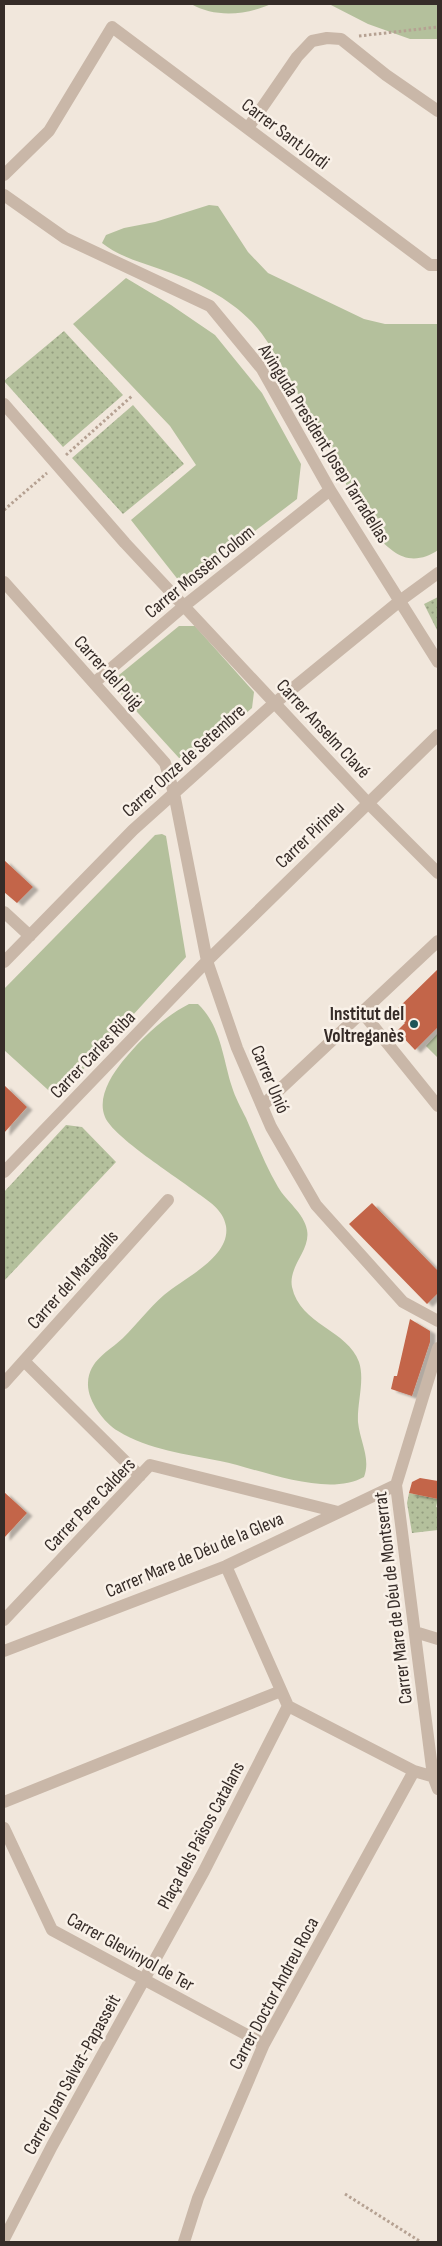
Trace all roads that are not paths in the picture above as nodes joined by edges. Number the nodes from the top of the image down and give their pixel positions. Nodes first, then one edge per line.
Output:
1 (438, 111) edge
2 (248, 128) junction
3 (4, 175) edge
4 (4, 195) edge
5 (438, 265) edge
6 (4, 404) edge
7 (330, 490) junction
8 (438, 573) edge
9 (4, 582) edge
10 (401, 600) junction
11 (184, 606) junction
12 (438, 662) edge
13 (94, 683) junction
14 (275, 703) junction
15 (438, 735) edge
16 (174, 793) junction
17 (368, 803) junction
18 (438, 873) edge
19 (4, 912) edge
20 (30, 936) junction
21 (438, 941) edge
22 (207, 961) junction
23 (4, 962) edge
24 (362, 1012) junction
25 (262, 1106) junction
26 (438, 1106) edge
27 (4, 1172) edge
28 (168, 1200) dead end
29 (438, 1321) edge
30 (438, 1348) edge
31 (24, 1360) junction
32 (4, 1383) edge
33 (140, 1476) junction
34 (396, 1485) junction
35 (338, 1512) junction
36 (226, 1566) junction
37 (4, 1620) edge
38 (415, 1632) junction
39 (438, 1639) edge
40 (4, 1651) edge
41 (281, 1692) junction
42 (288, 1706) junction
43 (414, 1771) junction
44 (436, 1777) edge
45 (438, 1789) edge
46 (4, 1802) edge
47 (4, 1828) edge
48 (144, 1980) junction
49 (264, 2044) junction
50 (4, 2239) edge
51 (184, 2242) edge

1 - 2 street
2 - 3 street, Carrer Sant Jordi
2 - 5 street, Carrer Sant Jordi
4 - 7 street, Avinguda President Josep Tarradellas
6 - 11 street, Carrer Anselm Clavé
7 - 10 street, Avinguda President Josep Tarradellas
7 - 11 street, Carrer Mossèn Colom
8 - 10 street, Carrer Onze de Setembre
9 - 13 street, Carrer del Puig
10 - 12 street, Avinguda President Josep Tarradellas
10 - 14 street, Carrer Onze de Setembre
11 - 13 street, Carrer Mossèn Colom
11 - 14 street, Carrer Anselm Clavé
13 - 16 street, Carrer del Puig
14 - 16 street, Carrer Onze de Setembre
14 - 17 street, Carrer Anselm Clavé
15 - 17 street, Carrer Pirineu
16 - 20 street, Carrer Onze de Setembre
16 - 22 street, Carrer Unió
17 - 18 street, Carrer Anselm Clavé
17 - 22 street, Carrer Pirineu
19 - 20 street
20 - 23 street, Carrer Onze de Setembre
21 - 24 street
22 - 25 street, Carrer Unió
22 - 27 street, Carrer Carles Riba
24 - 25 street
24 - 26 street
25 - 29 street, Carrer Unió
28 - 31 street, Carrer del Matagalls
30 - 34 street, Carrer Mare de Déu de Montserrat
31 - 32 street, Carrer del Matagalls
31 - 33 street
33 - 35 street, Carrer Pere Calders
33 - 37 street, Carrer Pere Calders
34 - 35 street, Carrer Mare de Déu de la Gleva
34 - 38 street, Carrer Mare de Déu de Montserrat
35 - 36 street, Carrer Mare de Déu de la Gleva
36 - 40 street, Carrer Mare de Déu de la Gleva
36 - 41 street
38 - 39 street
38 - 44 street, Carrer Mare de Déu de Montserrat
41 - 42 street
41 - 46 street
42 - 43 street
42 - 48 street, Plaça dels Països Catalans
43 - 44 street
43 - 49 street, Carrer Doctor Andreu Roca
44 - 45 street, Carrer Mare de Déu de Montserrat
47 - 48 street, Carrer Glevinyol de Ter
48 - 49 street, Carrer Glevinyol de Ter
48 - 50 street, Carrer Joan Salvat-Papasseit
49 - 51 street, Carrer Doctor Andreu Roca

